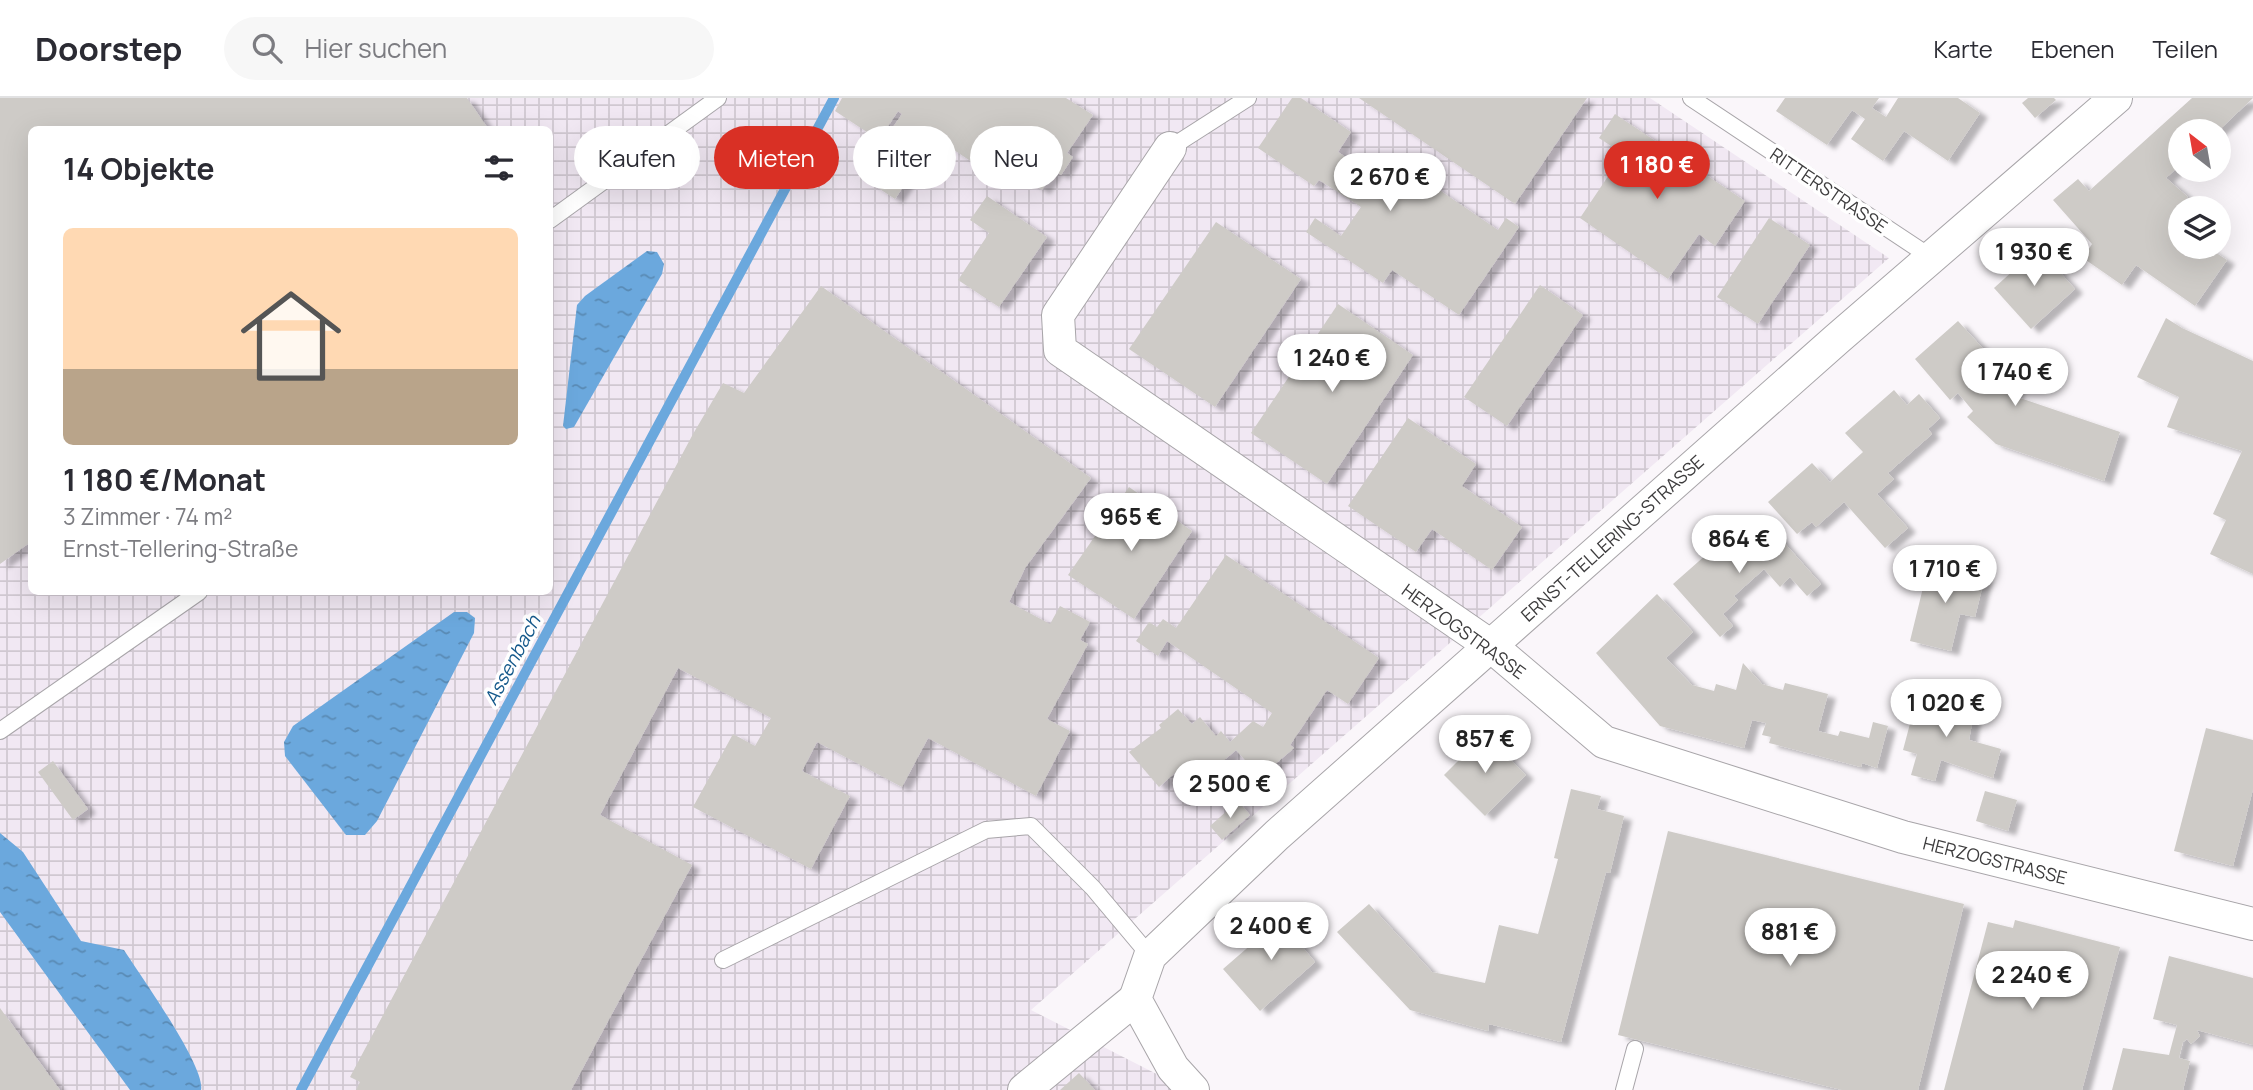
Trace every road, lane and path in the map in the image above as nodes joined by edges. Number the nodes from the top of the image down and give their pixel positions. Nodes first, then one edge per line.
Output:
1 (718, 98) edge
2 (1248, 98) edge
3 (1691, 98) edge
4 (2116, 98) edge
5 (1170, 148) joint
6 (553, 218) edge
7 (1932, 258) junction
8 (195, 595) edge
9 (1491, 646) junction
10 (0, 731) edge
11 (2253, 924) edge
12 (1150, 956) junction
13 (723, 960) dead end
14 (1135, 999) junction
15 (1635, 1049) dead end
16 (1024, 1090) edge
17 (1193, 1090) edge
18 (1624, 1090) edge

1 - 6 lane
2 - 5 lane
3 - 7 lane, RITTERSTRASSE
4 - 7 street, ERNST-TELLERING-STRASSE
5 - 9 street, HERZOGSTRASSE
7 - 9 street, ERNST-TELLERING-STRASSE
8 - 10 lane
9 - 11 street, HERZOGSTRASSE
9 - 12 street, ERNST-TELLERING-STRASSE
12 - 13 lane
12 - 14 street, ERNST-TELLERING-STRASSE
14 - 16 street
14 - 17 street
15 - 18 lane

